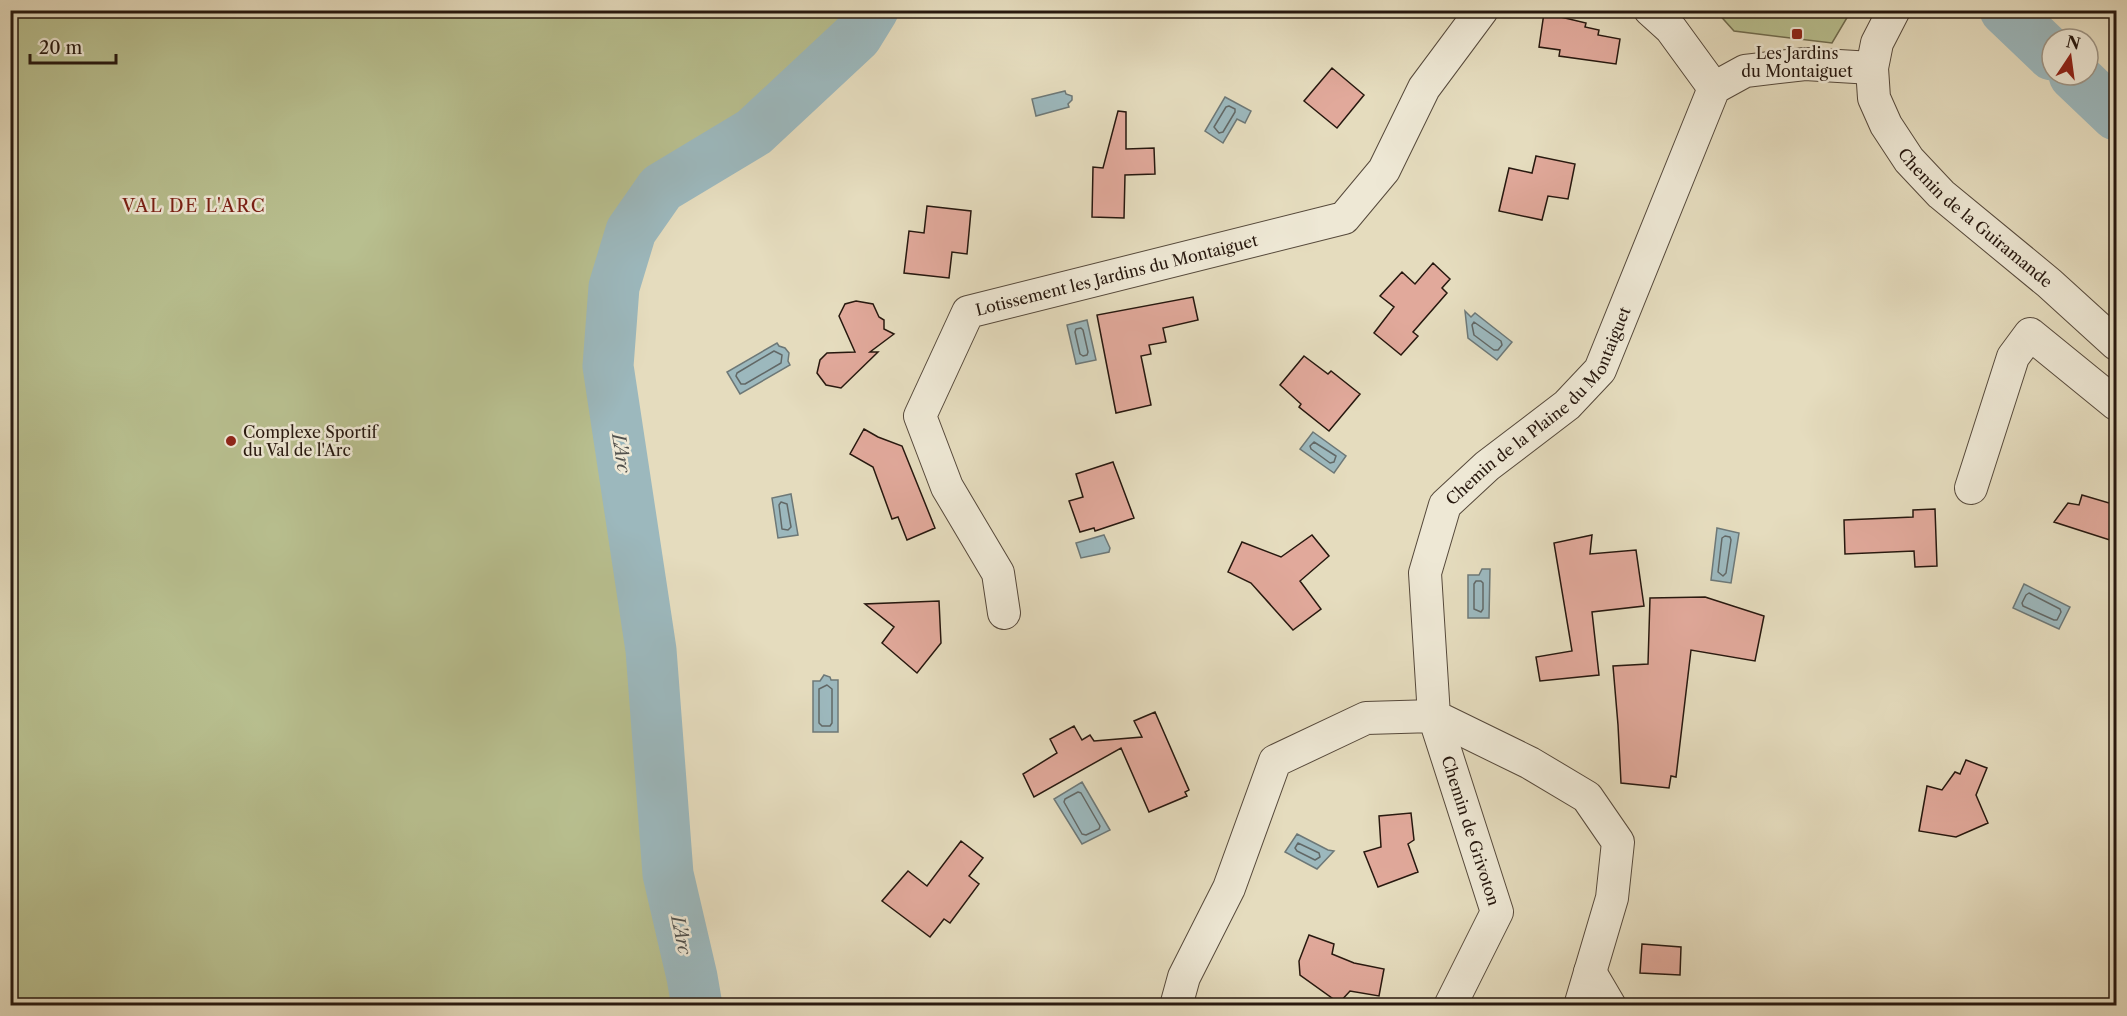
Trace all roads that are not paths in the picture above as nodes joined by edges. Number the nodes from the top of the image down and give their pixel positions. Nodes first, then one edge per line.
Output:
1 (1482, 10) edge
2 (1650, 10) edge
3 (1891, 15) edge
4 (1872, 68) junction
5 (1714, 88) junction
6 (2116, 344) edge
7 (2116, 404) edge
8 (1971, 488) dead end
9 (1004, 613) dead end
10 (1434, 716) junction
11 (1590, 972) junction
12 (1176, 1005) edge
13 (1450, 1005) edge
14 (1580, 1005) edge
15 (1610, 1005) edge

1 - 9 street, Lotissement les Jardins du Montaiguet
2 - 5 street
3 - 4 street, Chemin de la Guiramande
4 - 5 street
4 - 6 street, Chemin de la Guiramande
5 - 10 street, Chemin de la Plaine du Montaiguet
7 - 8 street
10 - 11 street
10 - 12 street
10 - 13 street, Chemin de Grivoton
11 - 14 street
11 - 15 street

